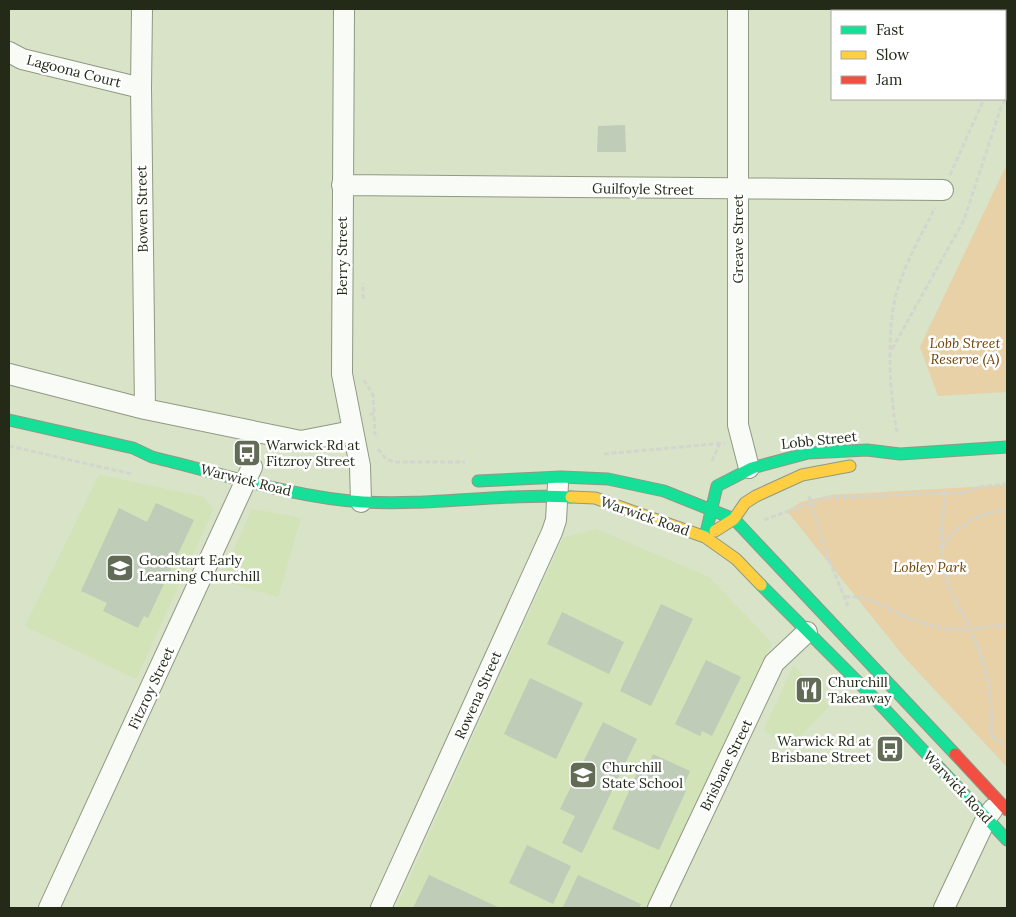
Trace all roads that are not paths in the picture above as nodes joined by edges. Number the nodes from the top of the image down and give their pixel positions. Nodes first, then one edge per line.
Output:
1 (142, 9) edge
2 (344, 9) edge
3 (738, 9) edge
4 (9, 52) edge
5 (141, 88) junction
6 (342, 185) junction
7 (738, 190) junction
8 (943, 190) road end
9 (9, 374) edge
10 (145, 409) junction
11 (9, 420) edge
12 (352, 431) junction
13 (1007, 447) edge
14 (133, 448) junction
15 (902, 454) junction
16 (196, 456) dead end
17 (876, 462) dead end
18 (860, 465) dead end
19 (749, 468) junction
20 (250, 471) junction
21 (489, 481) junction
22 (469, 482) dead end
23 (558, 486) junction
24 (360, 488) junction
25 (489, 500) junction
26 (711, 508) junction
27 (734, 519) junction
28 (705, 537) junction
29 (807, 632) junction
30 (1003, 806) edge
31 (987, 818) junction
32 (1007, 840) edge
33 (48, 908) edge
34 (381, 908) edge
35 (658, 908) edge
36 (944, 908) edge

1 - 5 street, Bowen Street
2 - 6 street, Berry Street
3 - 7 street, Greave Street
4 - 5 street, Lagoona Court
5 - 10 street, Bowen Street
6 - 7 street, Guilfoyle Street
6 - 12 street, Berry Street
7 - 8 street, Guilfoyle Street
7 - 19 street, Greave Street
9 - 10 street
10 - 12 street
11 - 14 main road, Warwick Road
12 - 24 street, Berry Street
13 - 15 main road, Lobb Street
14 - 16 main road, Warwick Road
14 - 20 main road, Warwick Road
15 - 17 main road, Lobb Street
15 - 19 main road, Lobb Street
18 - 27 main road
19 - 26 main road, Lobb Street
20 - 24 main road, Warwick Road
20 - 33 street, Fitzroy Street
21 - 22 main road, Warwick Road
21 - 23 main road, Warwick Road
21 - 25 main road
23 - 25 main road, Warwick Road
23 - 26 main road, Warwick Road
23 - 28 main road, Warwick Road
23 - 34 street, Rowena Street
24 - 25 main road, Warwick Road
26 - 27 main road, Warwick Road
26 - 28 main road, Lobb Street
27 - 28 main road
27 - 30 main road, Warwick Road
28 - 29 main road, Warwick Road
29 - 31 main road, Warwick Road
29 - 35 street, Brisbane Street
30 - 31 street
31 - 32 main road, Warwick Road
31 - 36 street

